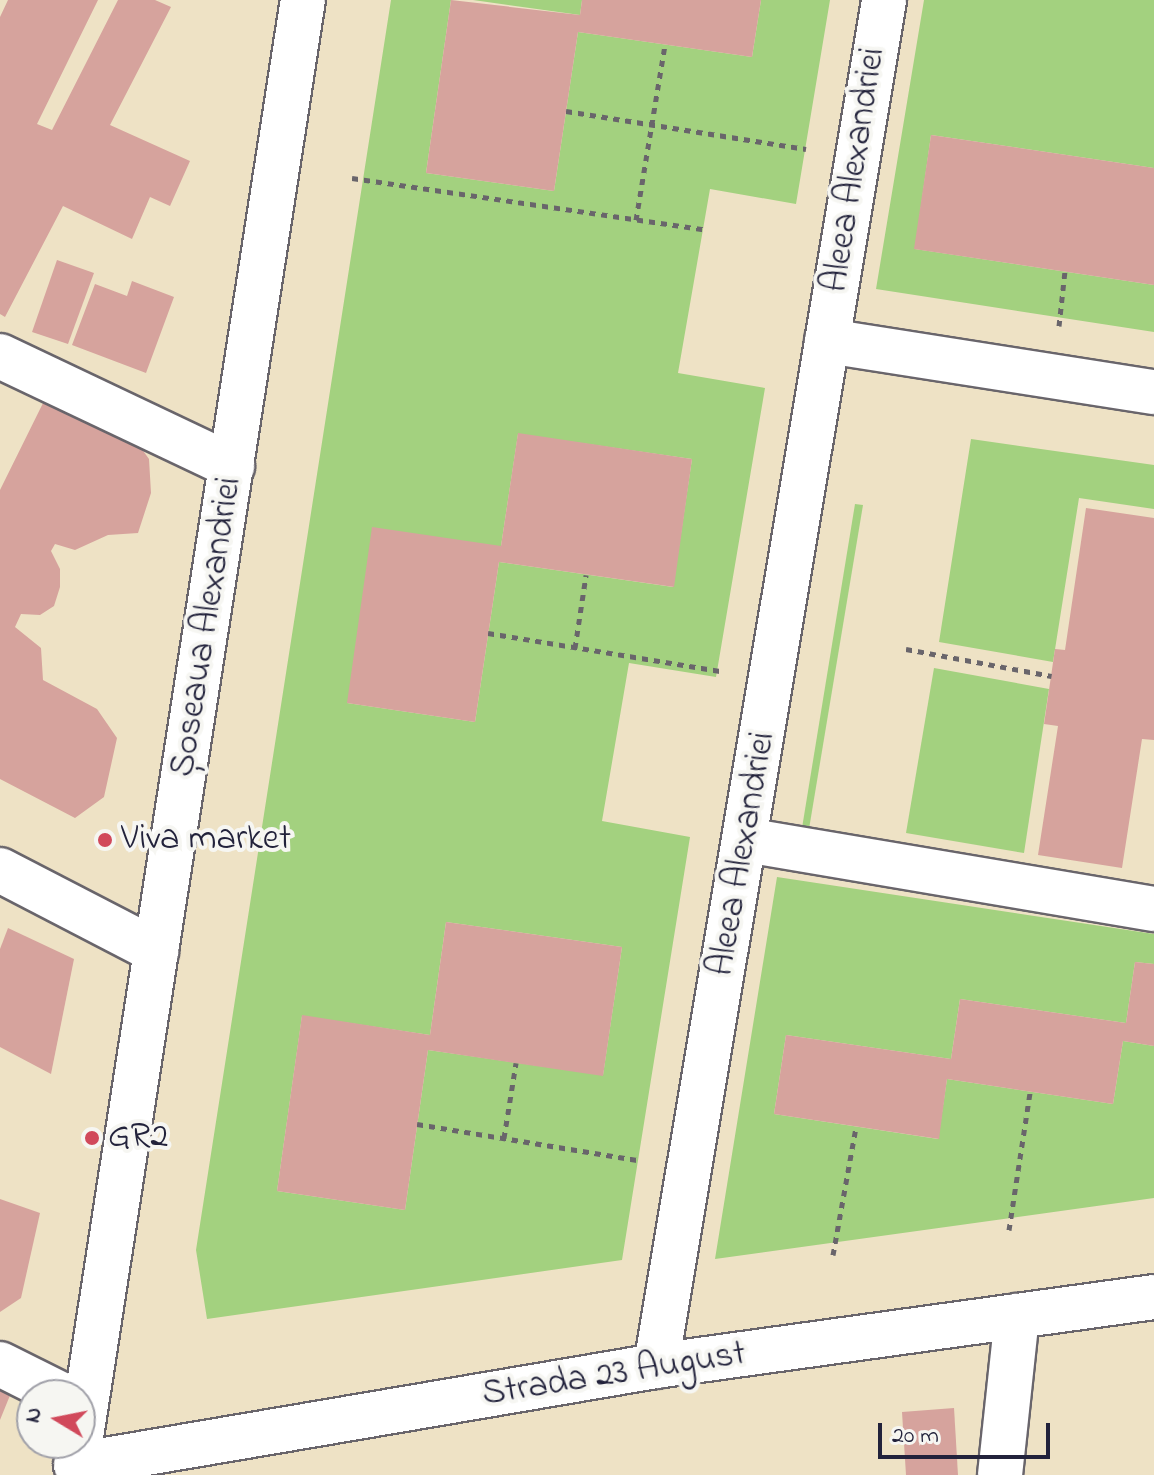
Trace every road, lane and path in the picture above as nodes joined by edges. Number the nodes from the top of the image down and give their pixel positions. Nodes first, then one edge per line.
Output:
1 (302, 0) edge
2 (884, 0) edge
3 (665, 44) dead end
4 (566, 111) dead end
5 (651, 124) junction
6 (858, 157) junction
7 (352, 178) dead end
8 (636, 220) junction
9 (703, 229) dead end
10 (827, 341) junction
11 (0, 356) edge
12 (1154, 392) edge
13 (232, 466) junction
14 (586, 575) dead end
15 (488, 633) dead end
16 (575, 648) junction
17 (906, 649) dead end
18 (1052, 676) dead end
19 (772, 679) junction
20 (746, 840) junction
21 (0, 870) edge
22 (1154, 909) edge
23 (156, 951) junction
24 (516, 1063) dead end
25 (1030, 1092) dead end
26 (417, 1124) dead end
27 (856, 1127) dead end
28 (504, 1138) junction
29 (689, 1168) junction
30 (1009, 1230) dead end
31 (833, 1255) dead end
32 (1154, 1297) edge
33 (1017, 1316) junction
34 (0, 1364) edge
35 (656, 1366) junction
36 (17, 1379) edge
37 (86, 1379) edge
38 (96, 1431) edge
39 (1000, 1475) edge

1 - 13 street, Șoseaua Alexandriei
2 - 6 street, Aleea Alexandriei
3 - 5 path
4 - 5 path
5 - 6 path
5 - 8 path
6 - 10 street, Aleea Alexandriei
7 - 8 path
8 - 9 path
10 - 12 street, Aleea Alexandriei
10 - 19 street, Aleea Alexandriei
11 - 13 street
13 - 23 street, Șoseaua Alexandriei
14 - 16 path
15 - 16 path
16 - 19 path
17 - 18 path
19 - 20 street, Aleea Alexandriei
20 - 22 street
20 - 29 street, Aleea Alexandriei
21 - 23 street
23 - 37 street, Șoseaua Alexandriei
24 - 28 path
25 - 30 path
26 - 28 path
27 - 31 path
28 - 29 path
29 - 35 street, Aleea Alexandriei
32 - 33 street, Strada 23 August
33 - 35 street, Strada 23 August
33 - 39 street
34 - 36 street
35 - 38 street, Strada 23 August

